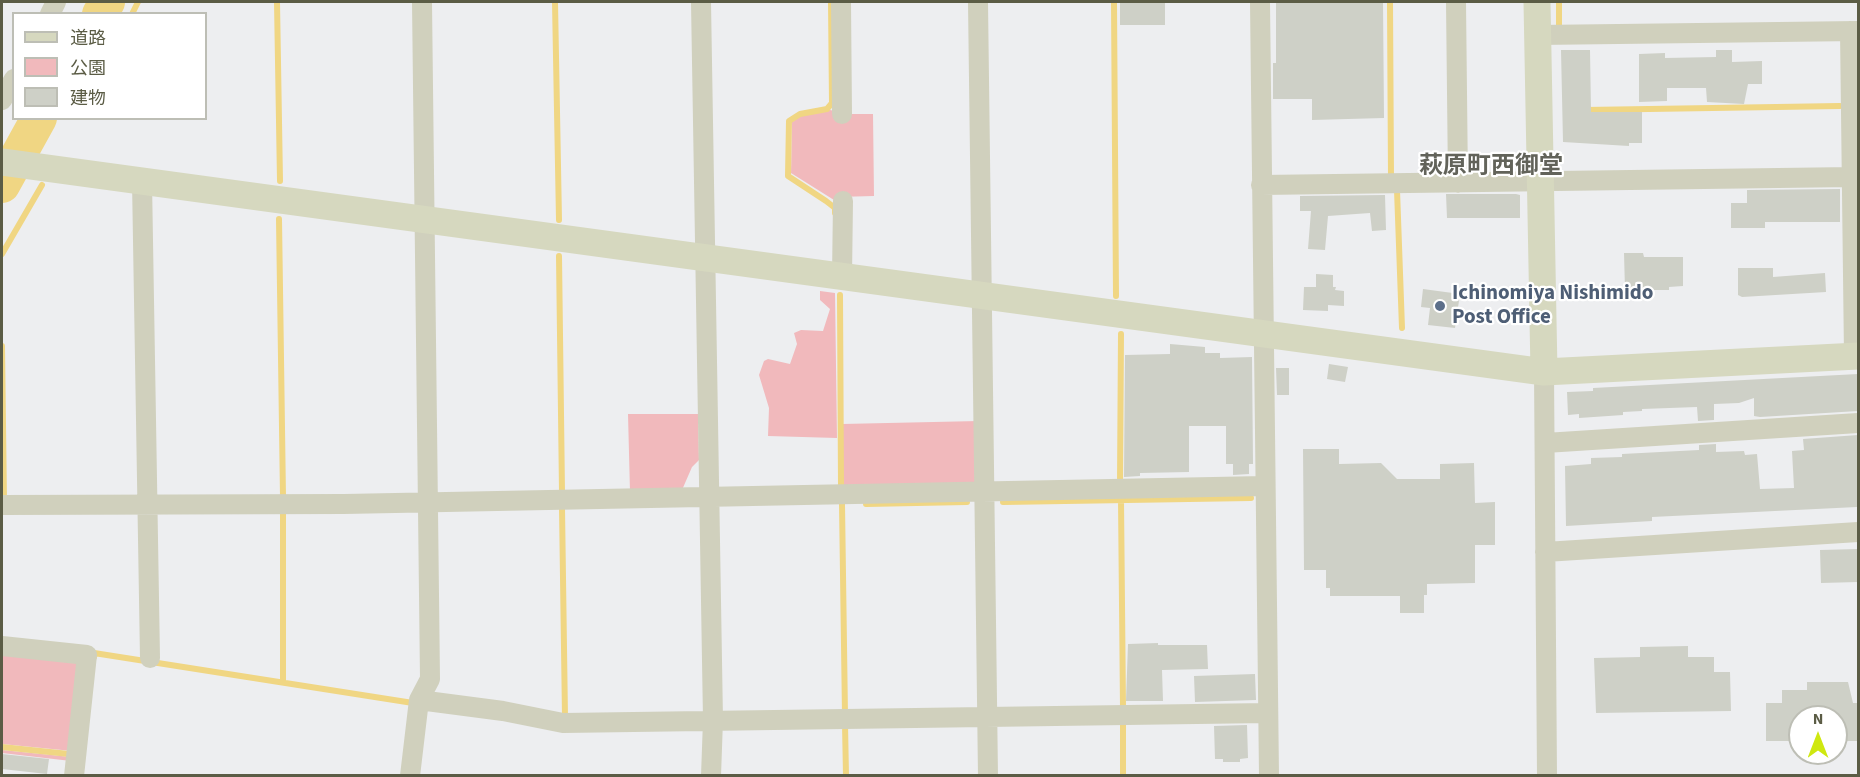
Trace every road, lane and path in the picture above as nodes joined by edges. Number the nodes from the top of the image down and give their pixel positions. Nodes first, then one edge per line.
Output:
1 (422, 2) edge
2 (701, 2) edge
3 (841, 2) edge
4 (978, 2) edge
5 (1260, 2) edge
6 (1456, 2) edge
7 (1537, 2) edge
8 (1854, 31) edge
9 (1538, 35) junction
10 (12, 82) edge
11 (2, 100) edge
12 (842, 114) dead end
13 (2, 162) edge
14 (142, 181) junction
15 (1539, 181) junction
16 (1458, 183) junction
17 (1261, 185) junction
18 (1854, 188) edge
19 (843, 201) dead end
20 (426, 221) junction
21 (704, 258) junction
22 (842, 277) junction
23 (983, 296) junction
24 (1262, 332) junction
25 (1856, 356) edge
26 (1544, 372) junction
27 (1858, 423) edge
28 (1545, 443) junction
29 (1264, 486) junction
30 (984, 492) junction
31 (708, 496) junction
32 (430, 503) junction
33 (147, 504) junction
34 (2, 505) edge
35 (1858, 532) edge
36 (1545, 552) junction
37 (2, 646) edge
38 (150, 658) dead end
39 (419, 700) junction
40 (1268, 712) junction
41 (988, 717) junction
42 (712, 720) junction
43 (74, 776) edge
44 (410, 776) edge
45 (711, 776) edge
46 (988, 776) edge
47 (1269, 776) edge
48 (1547, 776) edge

1 - 20 street
2 - 21 street
3 - 12 street
4 - 23 street
5 - 17 street
6 - 16 street
7 - 9 street
8 - 9 street
8 - 18 street
9 - 15 street
10 - 11 street
13 - 14 street
14 - 20 street
14 - 33 street
15 - 16 street
15 - 18 street
15 - 26 street
16 - 17 street
17 - 24 street
18 - 25 street
19 - 22 street
20 - 21 street
20 - 32 street
21 - 22 street
21 - 31 street
22 - 23 street
23 - 24 street
23 - 30 street
24 - 26 street
24 - 29 street
25 - 26 street
26 - 28 street
27 - 28 street
28 - 36 street
29 - 30 street
29 - 40 street
30 - 31 street
30 - 41 street
31 - 32 street
31 - 42 street
32 - 33 street
32 - 39 street
33 - 34 street
33 - 38 street
35 - 36 street
36 - 48 street
37 - 43 street
39 - 42 street
39 - 44 street
40 - 41 street
40 - 47 street
41 - 42 street
41 - 46 street
42 - 45 street

